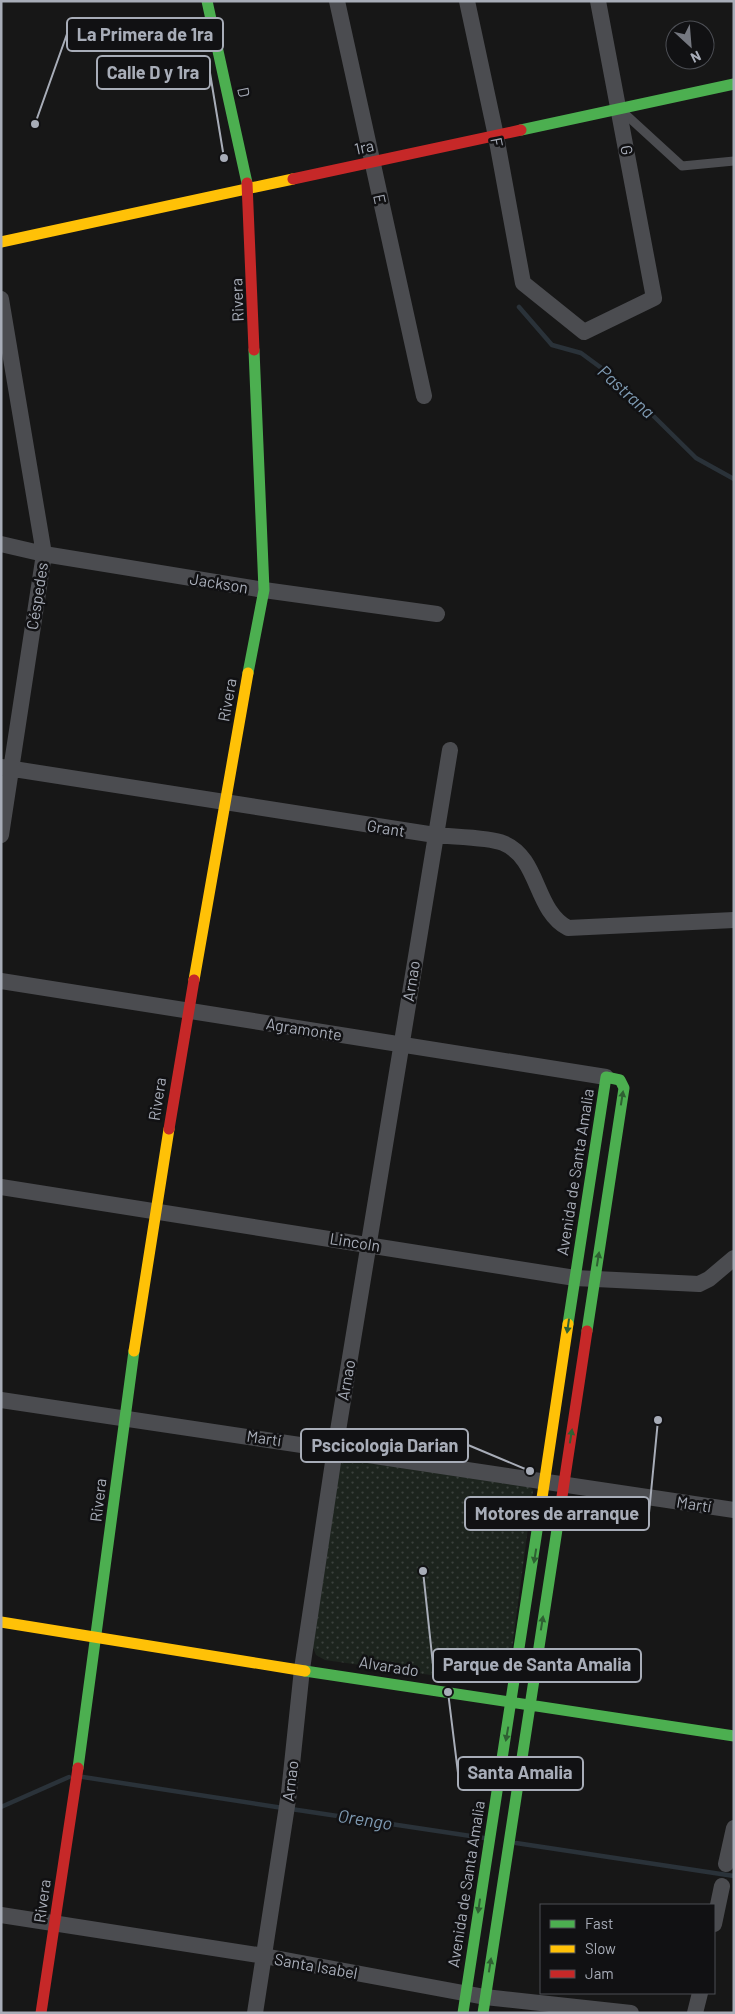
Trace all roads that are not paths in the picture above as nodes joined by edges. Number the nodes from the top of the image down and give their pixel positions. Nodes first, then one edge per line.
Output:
1 (207, 1) edge
2 (337, 1) edge
3 (468, 1) edge
4 (598, 1) edge
5 (734, 84) edge
6 (620, 109) junction
7 (496, 136) junction
8 (734, 161) edge
9 (372, 162) junction
10 (248, 189) junction
11 (1, 242) edge
12 (523, 283) joint
13 (1, 299) edge
14 (424, 396) dead end
15 (1, 544) edge
16 (44, 554) junction
17 (264, 590) junction
18 (437, 614) dead end
19 (450, 750) dead end
20 (6, 768) edge
21 (224, 802) junction
22 (1, 835) edge
23 (435, 835) junction
24 (731, 920) edge
25 (1, 981) edge
26 (189, 1010) junction
27 (401, 1045) junction
28 (606, 1077) junction
29 (1, 1187) edge
30 (155, 1212) junction
31 (370, 1244) junction
32 (734, 1258) edge
33 (575, 1278) junction
34 (595, 1280) junction
35 (1, 1400) edge
36 (124, 1418) junction
37 (334, 1448) junction
38 (546, 1482) junction
39 (563, 1485) junction
40 (734, 1510) edge
41 (1, 1622) edge
42 (97, 1637) junction
43 (302, 1669) junction
44 (512, 1704) junction
45 (530, 1707) junction
46 (734, 1736) edge
47 (734, 1828) edge
48 (726, 1864) dead end
49 (722, 1886) dead end
50 (1, 1915) edge
51 (715, 1919) edge
52 (55, 1924) junction
53 (264, 1956) junction
54 (466, 1993) junction
55 (700, 1994) edge
56 (484, 2005) edge
57 (41, 2013) edge
58 (256, 2013) edge
59 (463, 2013) edge
60 (632, 2013) edge
61 (695, 2013) edge

1 - 10 street, D
2 - 9 street, E
3 - 7 street, F
4 - 6 street, G
5 - 6 street, 1ra
6 - 7 street, 1ra
6 - 8 lane
6 - 12 street, G
7 - 9 street, 1ra
7 - 12 street, F
9 - 10 street, 1ra
9 - 14 street, E
10 - 11 street, 1ra
10 - 17 street, Rivera
13 - 16 street, Céspedes
15 - 16 street, Jackson
16 - 17 street, Jackson
16 - 20 street, Céspedes
17 - 18 street, Jackson
17 - 21 street, Rivera
19 - 23 street, Arnao
20 - 21 street, Grant
20 - 22 street, Céspedes
21 - 23 street, Grant
21 - 26 street, Rivera
23 - 24 street, Grant
23 - 27 street, Arnao
25 - 26 street, Agramonte
26 - 27 street, Agramonte
26 - 30 street, Rivera
27 - 28 street, Agramonte
27 - 31 street, Arnao
28 - 33 street, Avenida de Santa Amalia
34 -> 28 street, Avenida de Santa Amalia
29 - 30 street, Lincoln
30 - 31 street, Lincoln
30 - 36 street, Rivera
31 - 33 street, Lincoln
31 - 37 street, Arnao
32 - 34 street, Lincoln
33 - 34 street, Lincoln
33 -> 38 street, Avenida de Santa Amalia
39 -> 34 street, Avenida de Santa Amalia
35 - 36 street, Martí
36 - 37 street, Martí
36 - 42 street, Rivera
37 - 38 street, Martí
37 - 43 street, Arnao
38 - 39 street, Martí
38 -> 44 street, Avenida de Santa Amalia
39 - 40 street, Martí
45 -> 39 street, Avenida de Santa Amalia
41 - 42 street, Alvarado
42 - 43 street, Alvarado
42 - 52 street, Rivera
43 - 44 street, Alvarado
43 - 53 street, Arnao
44 - 45 street, Alvarado
44 -> 54 street, Avenida de Santa Amalia
45 - 46 street, Alvarado
56 -> 45 street, Avenida de Santa Amalia
47 - 48 street
49 - 51 street
50 - 52 street, Santa Isabel
52 - 53 street, Santa Isabel
52 - 57 street, Rivera
53 - 54 street, Santa Isabel
53 - 58 street, Arnao
54 - 56 street, Santa Isabel
54 - 59 street, Avenida de Santa Amalia
55 - 61 street
56 - 60 street, Santa Isabel

